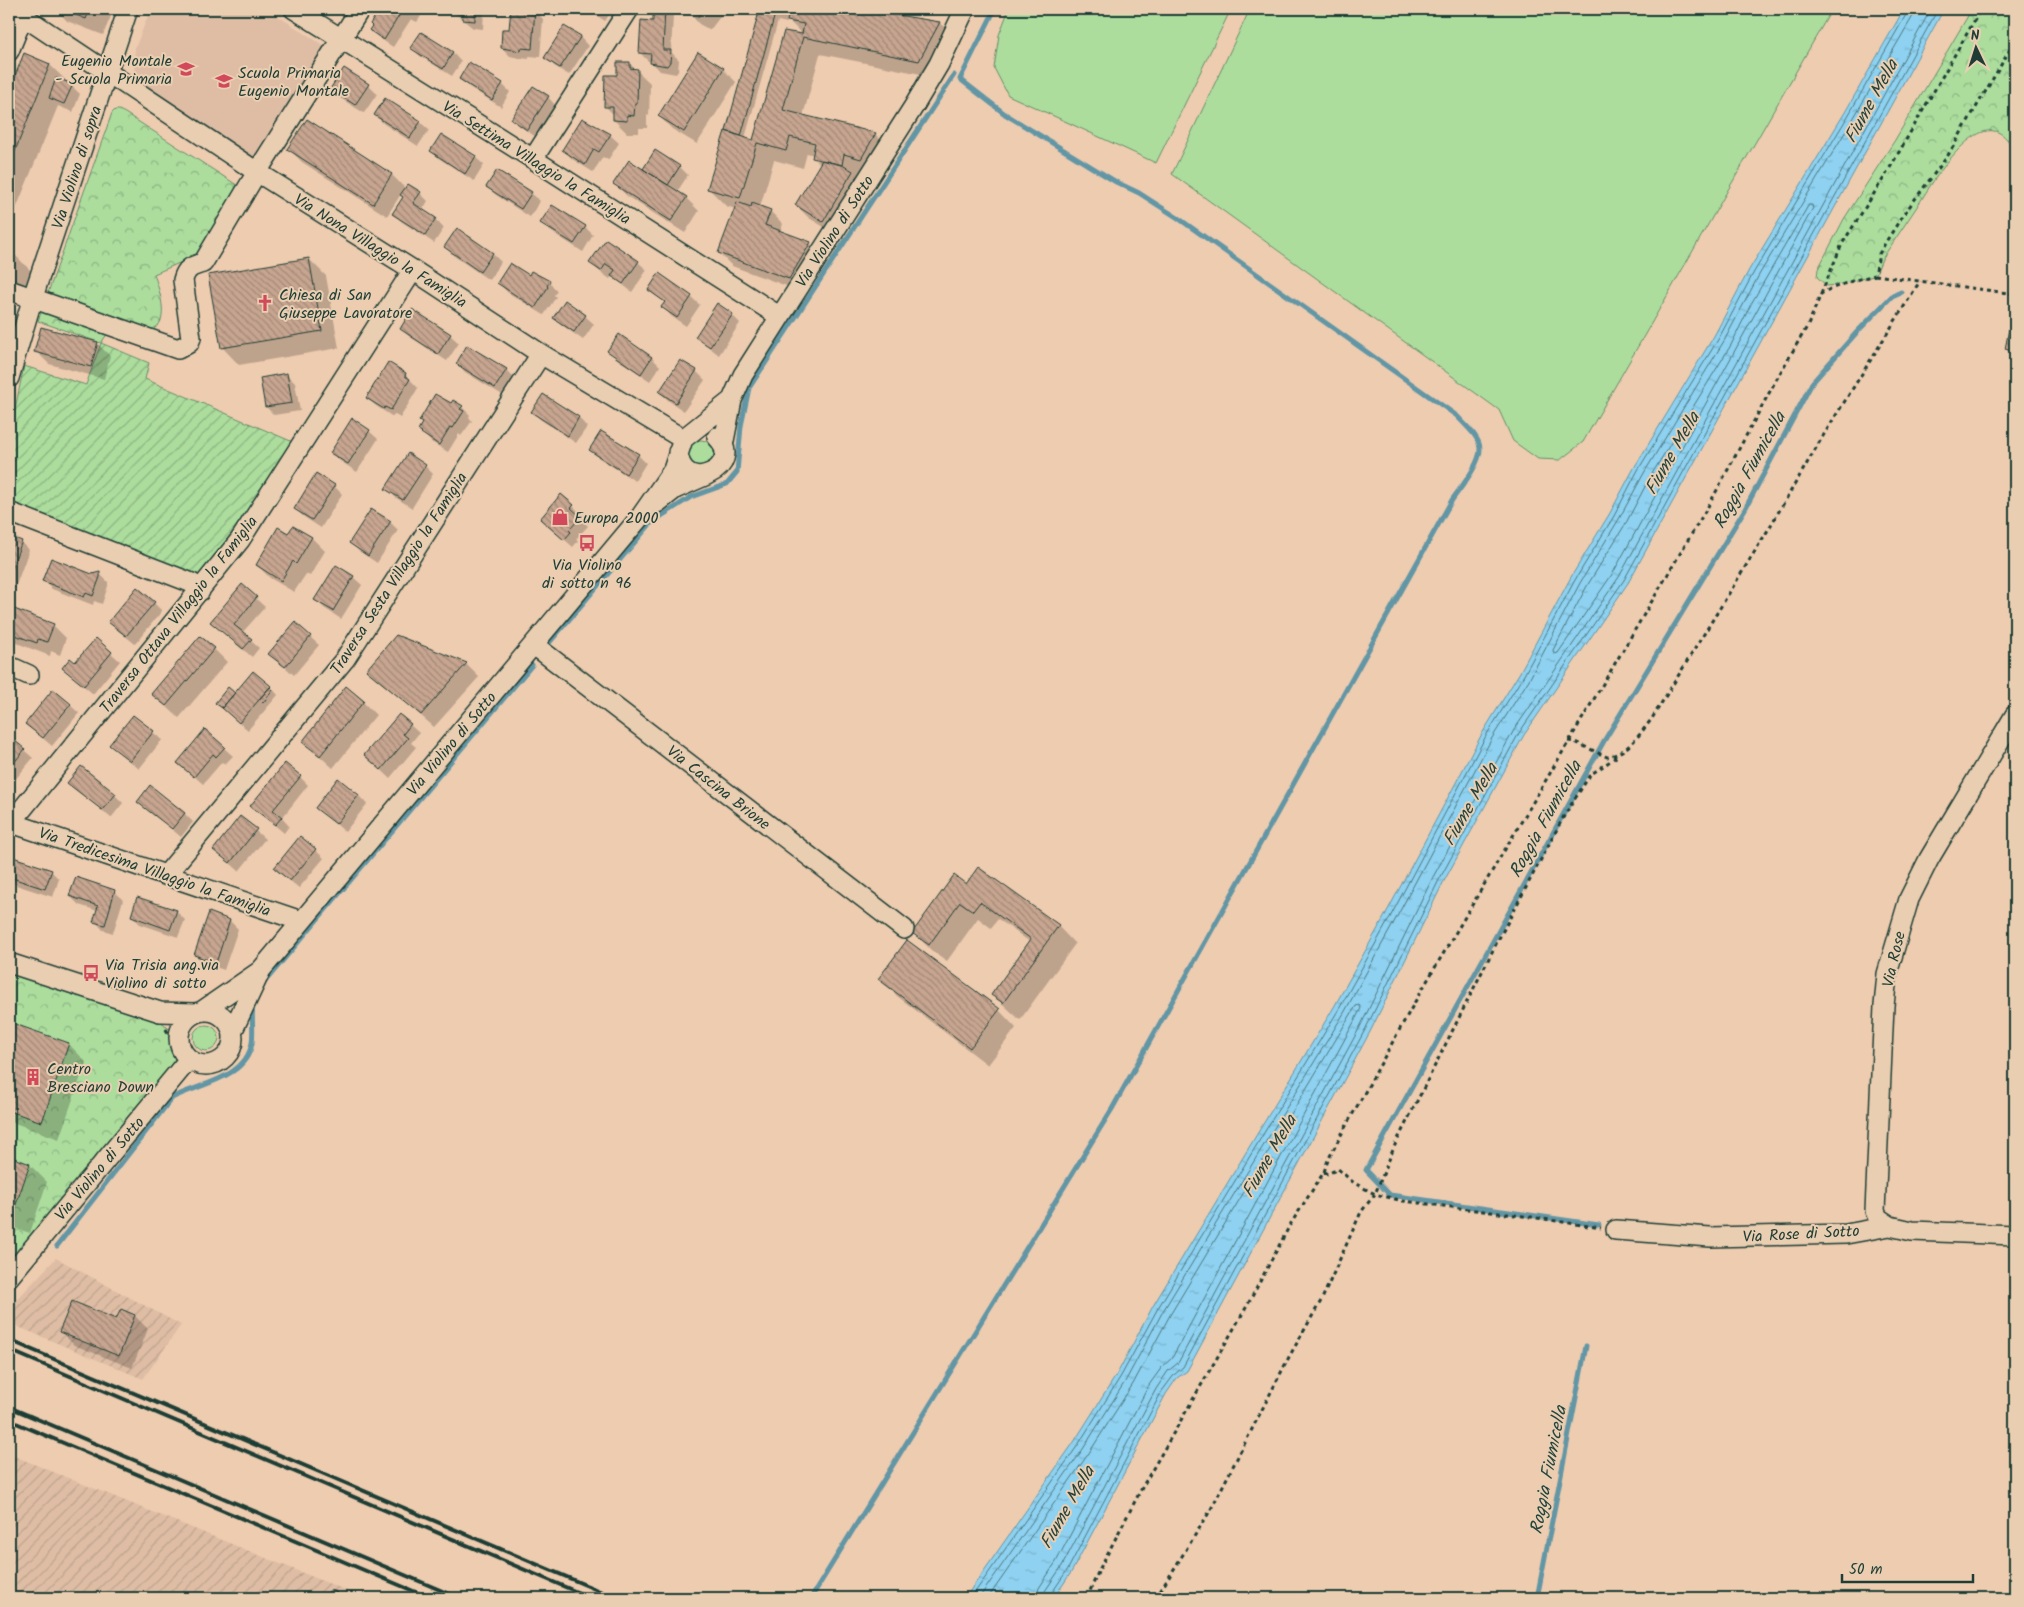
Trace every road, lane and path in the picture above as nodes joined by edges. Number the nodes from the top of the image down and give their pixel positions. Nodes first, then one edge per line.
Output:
1 (128, 9) edge
2 (294, 9) edge
3 (360, 9) edge
4 (629, 9) edge
5 (966, 9) edge
6 (1981, 9) edge
7 (19, 11) edge
8 (341, 39) junction
9 (2015, 41) edge
10 (9, 51) edge
11 (107, 72) junction
12 (533, 159) junction
13 (257, 172) junction
14 (413, 270) junction
15 (1875, 275) junction
16 (1920, 281) junction
17 (9, 290) edge
18 (1821, 294) junction
19 (2015, 294) edge
20 (33, 297) junction
21 (779, 316) junction
22 (541, 354) junction
23 (9, 378) edge
24 (732, 400) junction
25 (686, 441) junction
26 (723, 446) junction
27 (707, 475) junction
28 (9, 512) edge
29 (641, 516) junction
30 (200, 591) junction
31 (534, 645) junction
32 (9, 666) edge
33 (29, 674) dead end
34 (2015, 715) edge
35 (1568, 741) junction
36 (1621, 754) junction
37 (10, 822) edge
38 (166, 875) junction
39 (300, 920) junction
40 (904, 930) dead end
41 (9, 963) edge
42 (261, 970) junction
43 (160, 1012) junction
44 (198, 1012) junction
45 (233, 1030) junction
46 (179, 1032) junction
47 (189, 1059) junction
48 (1324, 1172) junction
49 (1375, 1194) junction
50 (1890, 1226) junction
51 (1616, 1230) joint
52 (2015, 1235) edge
53 (9, 1277) edge
54 (1087, 1598) edge
55 (1156, 1598) edge

1 - 11 street, Via Violino di sopra
2 - 8 street, Via Settima Villaggio la Famiglia
3 - 8 street
4 - 12 street
5 - 21 street, Via Violino di Sotto
6 - 18 path
7 - 10 street
7 - 11 street, Via Nona Villaggio la Famiglia
8 - 12 street, Via Settima Villaggio la Famiglia
8 - 13 street
9 - 15 path
11 - 13 street, Via Nona Villaggio la Famiglia
11 - 20 street, Via Violino di sopra
12 - 21 street, Via Settima Villaggio la Famiglia
13 - 14 street, Via Nona Villaggio la Famiglia
13 - 20 street
14 - 22 street, Via Nona Villaggio la Famiglia
14 - 30 street, Traversa Ottava Villaggio la Famiglia
15 - 16 path
15 - 18 path
16 - 19 path
16 - 36 path
17 - 20 street
18 - 35 path
20 - 23 street
21 - 24 street, Via Violino di Sotto
22 - 25 street, Via Nona Villaggio la Famiglia
22 - 38 street, Traversa Sesta Villaggio la Famiglia
24 - 25 street, Via Violino di Sotto
24 - 26 street, Via Violino di Sotto
25 - 26 street
25 - 27 street
25 - 29 street, Via Violino di Sotto
26 - 27 street, Via Violino di Sotto
27 - 29 street, Via Violino di Sotto
28 - 30 street
29 - 31 street, Via Violino di Sotto
30 - 37 street, Traversa Ottava Villaggio la Famiglia
31 - 39 street, Via Violino di Sotto
31 - 40 street, Via Cascina Brione
32 - 33 street
34 - 50 street, Via Rose
35 - 36 path
35 - 48 path
36 - 49 path
37 - 38 street, Via Tredicesima Villaggio la Famiglia
38 - 39 street, Via Tredicesima Villaggio la Famiglia
39 - 42 street, Via Violino di Sotto
41 - 43 street
42 - 44 street, Via Violino di Sotto
42 - 45 street, Via Violino di Sotto
43 - 44 street
43 - 46 street
44 - 45 street
44 - 46 street, Via Violino di Sotto
45 - 47 street, Via Violino di Sotto
46 - 47 street
47 - 53 street, Via Violino di Sotto
48 - 49 path
48 - 54 path
49 - 51 path
49 - 55 path
50 - 51 street, Via Rose di Sotto
50 - 52 street, Via Rose di Sotto

